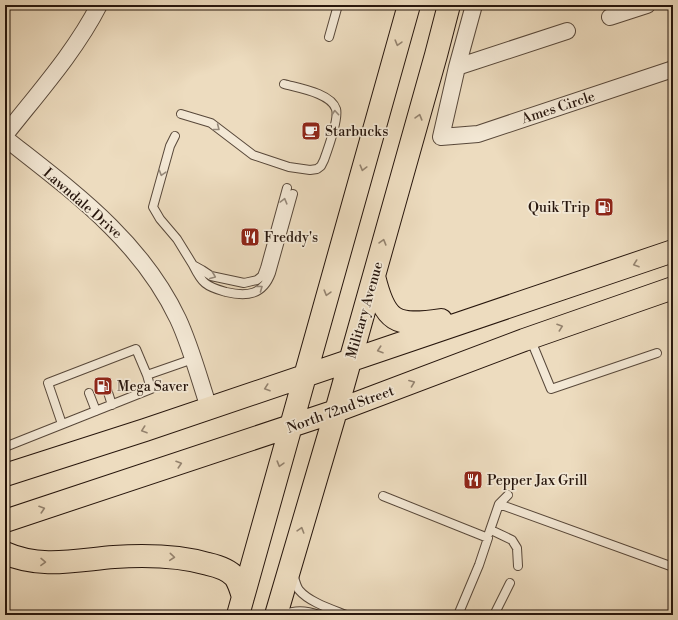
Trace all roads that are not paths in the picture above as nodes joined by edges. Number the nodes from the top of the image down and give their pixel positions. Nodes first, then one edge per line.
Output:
1 (99, 5) edge
2 (338, 5) edge
3 (408, 5) edge
4 (449, 5) edge
5 (474, 5) edge
6 (647, 5) edge
7 (610, 17) dead end
8 (567, 31) dead end
9 (329, 37) dead end
10 (457, 67) junction
11 (673, 69) edge
12 (284, 84) dead end
13 (181, 114) dead end
14 (5, 135) edge
15 (175, 136) dead end
16 (5, 138) edge
17 (287, 188) dead end
18 (293, 194) dead end
19 (673, 251) edge
20 (193, 265) junction
21 (374, 276) junction
22 (673, 288) edge
23 (494, 312) junction
24 (530, 338) junction
25 (657, 353) dead end
26 (193, 359) junction
27 (350, 360) junction
28 (147, 375) junction
29 (304, 375) junction
30 (106, 386) dead end
31 (89, 393) dead end
32 (112, 405) junction
33 (210, 408) junction
34 (96, 411) junction
35 (336, 411) junction
36 (62, 424) junction
37 (291, 427) junction
38 (5, 447) edge
39 (5, 476) edge
40 (508, 495) dead end
41 (383, 496) dead end
42 (500, 504) junction
43 (5, 520) edge
44 (491, 530) junction
45 (488, 538) junction
46 (5, 553) edge
47 (518, 566) dead end
48 (673, 567) edge
49 (290, 568) junction
50 (510, 583) dead end
51 (240, 606) edge
52 (276, 615) edge
53 (282, 615) edge
54 (318, 615) edge
55 (346, 615) edge
56 (458, 615) edge
57 (494, 615) edge

1 - 14 street
2 - 9 lane
3 -> 29 main road
21 -> 4 main road, Military Avenue
5 - 10 street
6 - 7 street
8 - 10 street
10 - 11 street, Ames Circle
13 -> 12 lane
15 -> 20 lane
16 - 26 street, Lawndale Drive
20 -> 17 lane
20 -> 18 lane
19 -> 23 main road
21 - 23 main road
21 - 27 main road, Military Avenue
24 -> 22 main road, North 72nd Street
23 -> 27 main road
24 - 25 lane
35 -> 24 main road, North 72nd Street
26 - 28 lane
26 - 33 street, Lawndale Drive
27 - 29 main road
27 - 35 main road, Military Avenue
28 - 32 lane
28 - 36 lane
29 -> 33 main road
29 - 37 main road
30 - 32 lane
31 - 34 lane
32 - 34 lane
33 -> 39 main road
34 - 36 lane
35 - 37 main road, North 72nd Street
49 -> 35 main road, Military Avenue
36 - 38 lane
43 -> 37 main road, North 72nd Street
37 -> 51 main road
40 - 42 lane
41 - 45 lane
42 - 44 lane
42 - 48 lane
44 - 45 lane
44 - 47 lane
45 - 56 lane
46 -> 51 main road
49 - 52 main road, Military Avenue
49 - 55 lane
50 - 57 lane
53 - 54 lane

